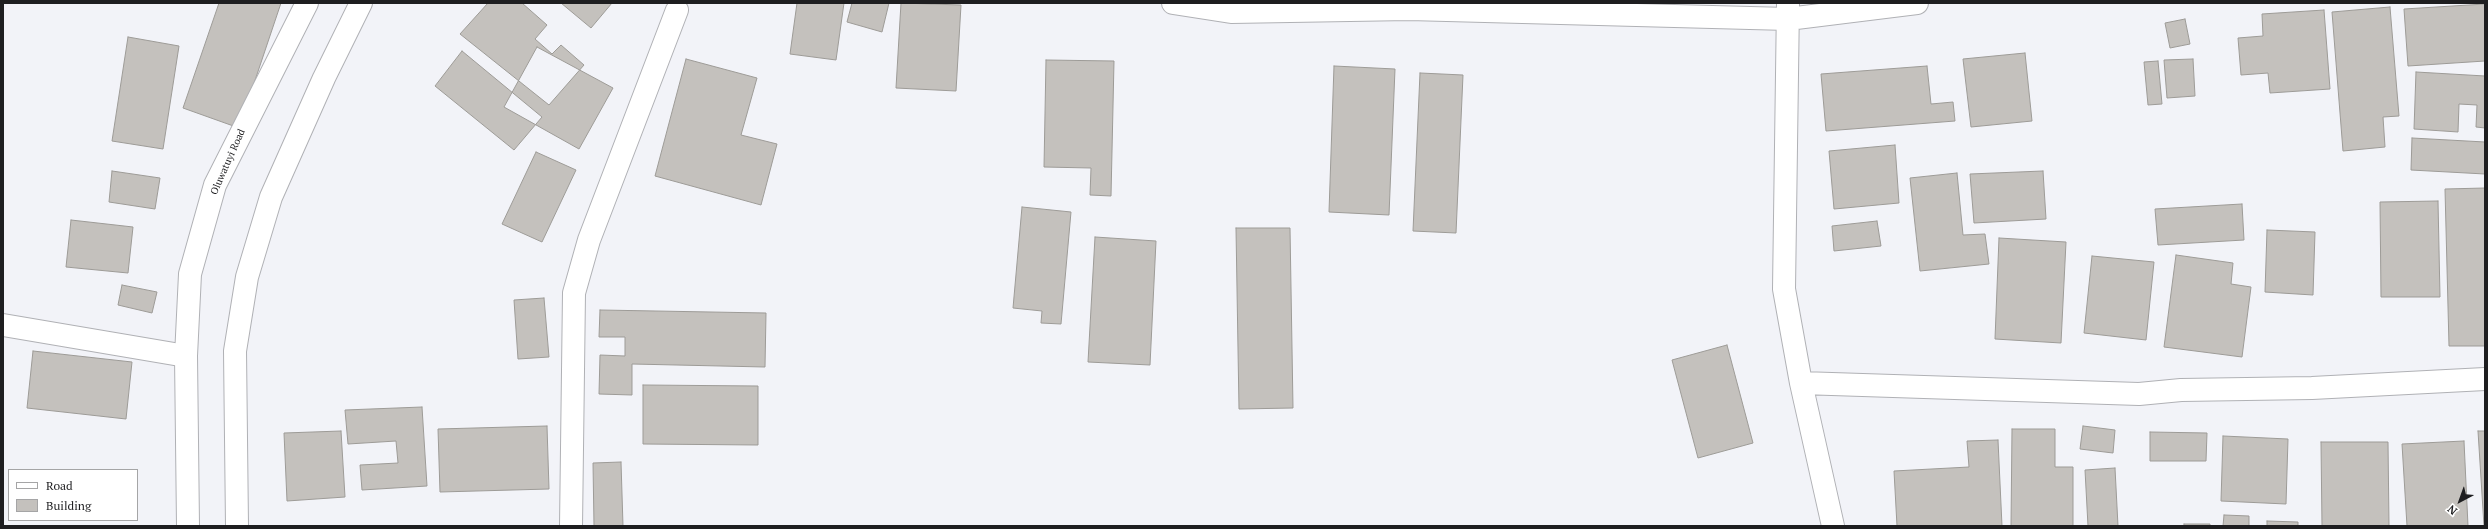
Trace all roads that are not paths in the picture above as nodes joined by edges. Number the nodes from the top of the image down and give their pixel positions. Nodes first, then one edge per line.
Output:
1 (306, 3) edge
2 (361, 3) edge
3 (1173, 3) edge
4 (1917, 3) edge
5 (677, 10) dead end
6 (1788, 11) edge
7 (3, 325) edge
8 (186, 356) junction
9 (2485, 379) edge
10 (1801, 383) junction
11 (188, 526) edge
12 (237, 526) edge
13 (571, 526) edge
14 (1833, 526) edge

1 - 8 street, Oluwatuyi Road
2 - 12 street
3 - 6 street
4 - 6 street
5 - 13 street
6 - 10 street
7 - 8 street
8 - 11 street, Oluwatuyi Road
9 - 10 street
10 - 14 street

